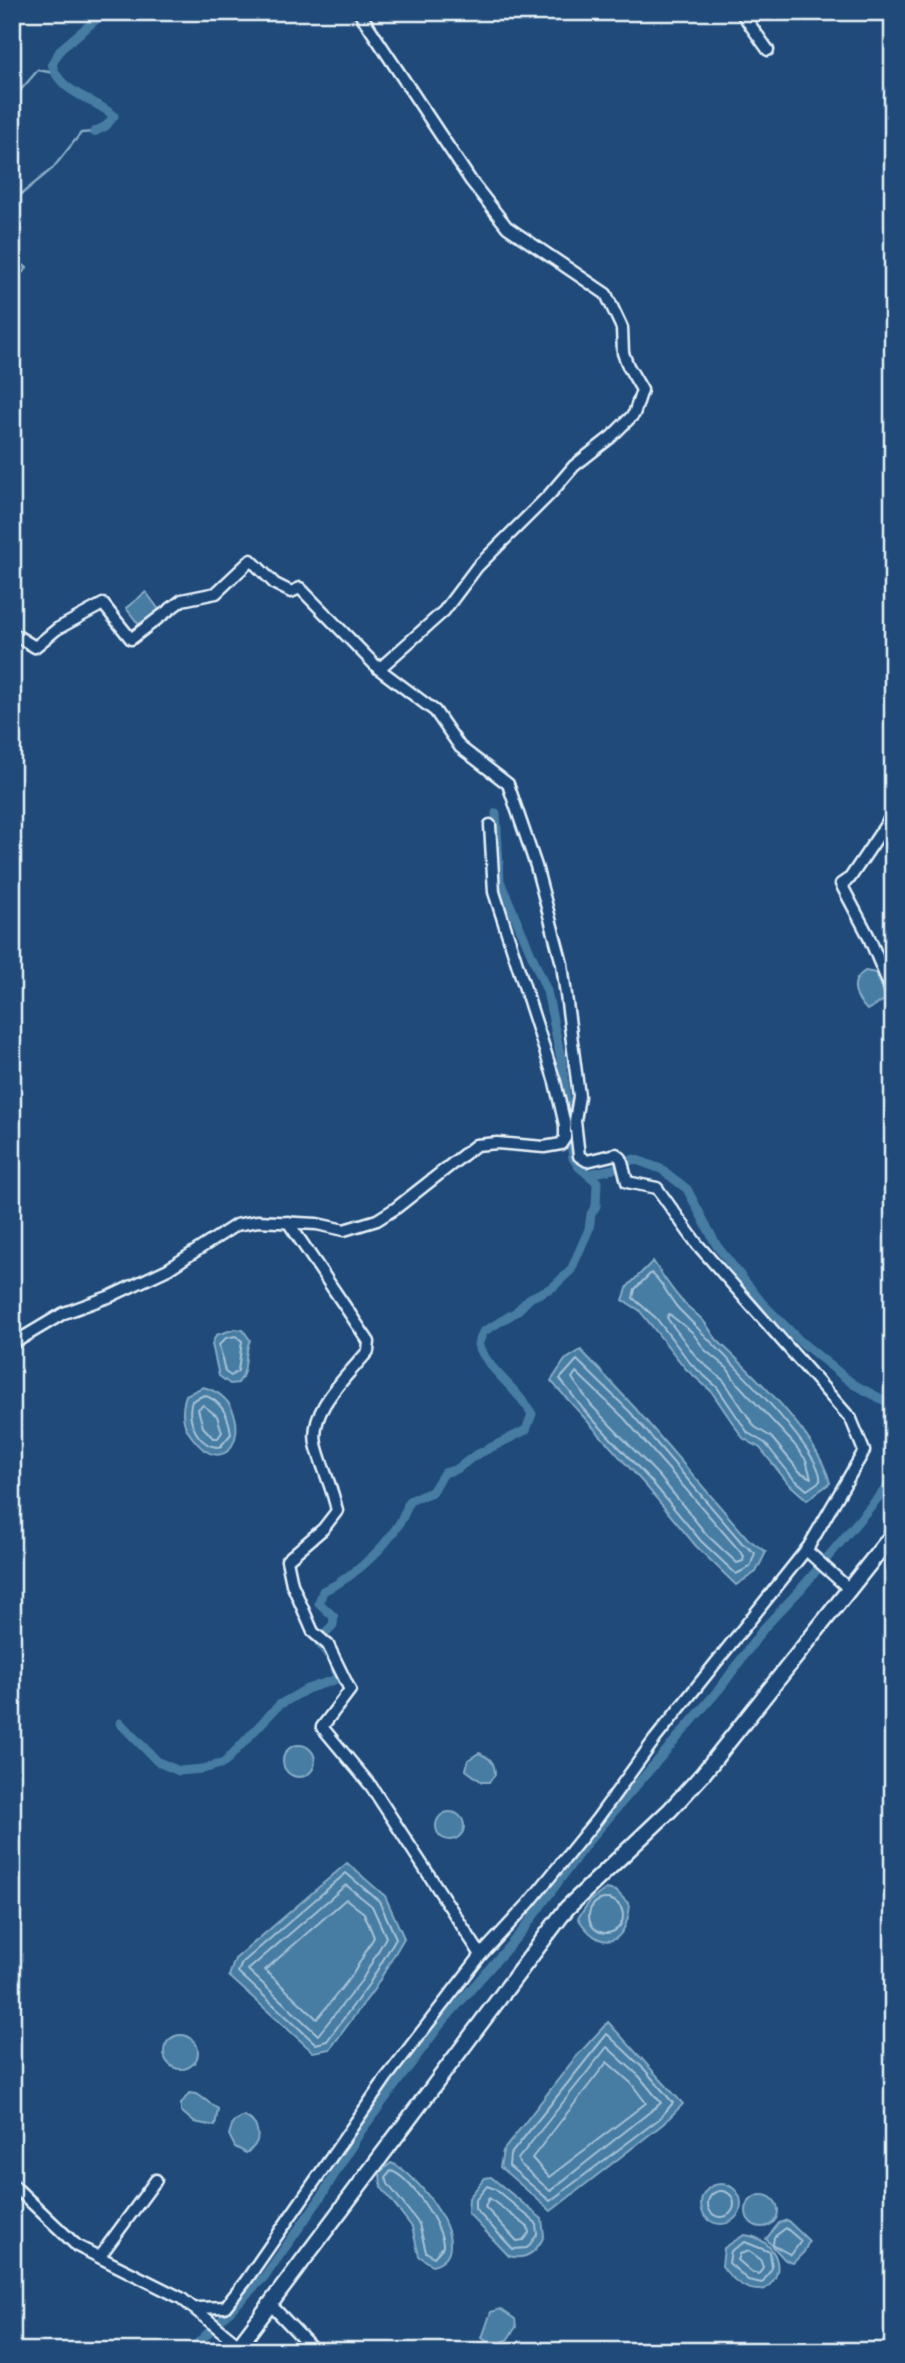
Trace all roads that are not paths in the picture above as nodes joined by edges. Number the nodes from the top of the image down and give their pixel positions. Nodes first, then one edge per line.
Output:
1 (359, 12) edge
2 (741, 12) edge
3 (768, 50) dead end
4 (12, 638) edge
5 (379, 668) junction
6 (893, 814) edge
7 (490, 825) dead end
8 (893, 994) edge
9 (288, 1222) junction
10 (12, 1344) edge
11 (893, 1534) edge
12 (808, 1552) junction
13 (849, 1589) junction
14 (481, 1955) junction
15 (156, 2180) dead end
16 (12, 2184) edge
17 (100, 2256) junction
18 (271, 2305) junction
19 (198, 2308) junction
20 (237, 2348) edge
21 (315, 2351) edge

1 - 5 street
2 - 3 street
4 - 5 street
5 - 12 street
6 - 8 street
7 - 9 street
9 - 10 street
9 - 14 street
11 - 13 street
12 - 13 street
12 - 14 street
13 - 18 street
14 - 19 street
15 - 17 street
16 - 17 street
17 - 19 street
18 - 20 street
18 - 21 street
19 - 20 street

